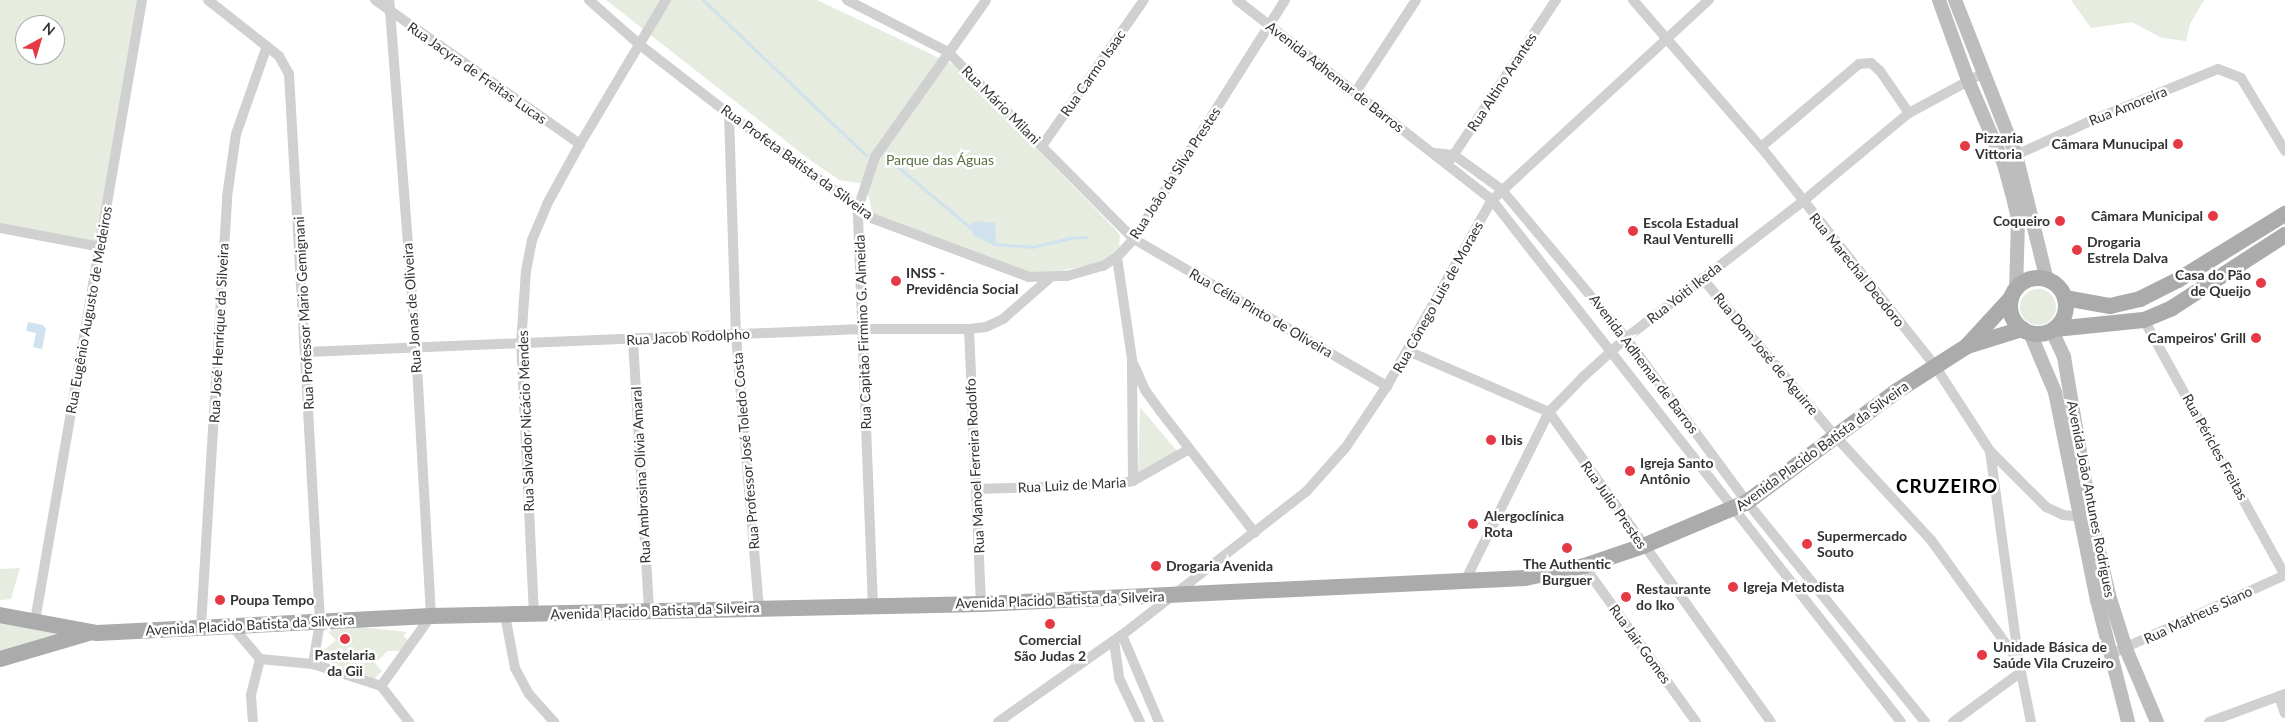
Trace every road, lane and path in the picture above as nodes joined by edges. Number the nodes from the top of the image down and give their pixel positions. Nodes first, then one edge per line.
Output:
1 (142, 0) edge
2 (208, 0) edge
3 (375, 0) edge
4 (389, 0) edge
5 (590, 0) edge
6 (666, 0) edge
7 (846, 0) edge
8 (986, 0) edge
9 (1144, 0) edge
10 (1237, 0) edge
11 (1285, 0) edge
12 (1416, 0) edge
13 (1556, 0) edge
14 (1633, 0) edge
15 (1709, 0) edge
16 (1939, 0) edge
17 (1955, 0) edge
18 (390, 12) junction
19 (1268, 26) junction
20 (1666, 40) junction
21 (640, 45) junction
22 (267, 46) junction
23 (948, 52) junction
24 (1983, 73) junction
25 (1968, 80) junction
26 (1355, 93) junction
27 (1909, 113) junction
28 (729, 114) junction
29 (580, 144) junction
30 (1042, 146) junction
31 (1761, 148) junction
32 (2285, 151) edge
33 (1433, 153) junction
34 (1454, 155) junction
35 (2016, 155) junction
36 (1447, 164) junction
37 (1502, 189) junction
38 (2019, 192) junction
39 (1492, 200) junction
40 (1802, 202) junction
41 (858, 208) junction
42 (2285, 214) edge
43 (0, 228) edge
44 (2285, 235) edge
45 (1134, 239) junction
46 (101, 247) junction
47 (1117, 257) junction
48 (1568, 268) junction
49 (1051, 277) junction
50 (1555, 278) junction
51 (1702, 278) junction
52 (2047, 280) junction
53 (2013, 294) junction
54 (2065, 298) junction
55 (2144, 320) junction
56 (863, 329) junction
57 (969, 329) junction
58 (2054, 330) junction
59 (2026, 331) junction
60 (736, 335) junction
61 (1626, 338) junction
62 (633, 340) junction
63 (521, 344) junction
64 (1967, 346) junction
65 (416, 348) junction
66 (1408, 351) junction
67 (307, 352) junction
68 (1609, 352) junction
69 (1132, 359) junction
70 (1935, 366) junction
71 (1387, 386) junction
72 (1549, 412) junction
73 (1836, 436) junction
74 (1189, 449) junction
75 (1990, 451) junction
76 (1133, 481) junction
77 (976, 490) junction
78 (1741, 505) junction
79 (2085, 517) junction
80 (1255, 533) junction
81 (1643, 546) junction
82 (1584, 566) junction
83 (2285, 575) edge
84 (1464, 583) junction
85 (1171, 595) junction
86 (981, 604) junction
87 (874, 607) junction
88 (759, 608) junction
89 (649, 611) junction
90 (0, 615) edge
91 (505, 615) junction
92 (534, 615) junction
93 (431, 616) junction
94 (35, 621) junction
95 (320, 622) junction
96 (201, 626) junction
97 (232, 626) junction
98 (1850, 629) junction
99 (89, 633) junction
100 (1118, 638) junction
101 (1836, 639) junction
102 (2126, 649) junction
103 (2111, 654) junction
104 (0, 659) edge
105 (260, 659) junction
106 (313, 664) junction
107 (2020, 667) junction
108 (381, 686) junction
109 (2282, 695) edge
110 (2285, 713) edge
111 (253, 722) edge
112 (409, 722) edge
113 (554, 722) edge
114 (998, 722) edge
115 (1140, 722) edge
116 (1159, 722) edge
117 (1696, 722) edge
118 (1771, 722) edge
119 (1901, 722) edge
120 (1925, 722) edge
121 (1953, 722) edge
122 (2031, 722) edge
123 (2128, 722) edge
124 (2157, 722) edge
125 (2209, 722) edge

1 - 46 street, Rua Eugênio Augusto de Medeiros
2 - 22 street, Rua Professor Mario Gemignani
3 - 18 street, Rua Jacyra de Freitas Lucas
4 - 18 street, Rua Jonas de Oliveira
5 - 21 street, Rua Profeta Batista da Silveira
6 - 21 street, Rua Salvador Nicácio Mendes
7 - 23 street, Rua Mário Milani
8 - 23 street, Rua Capitão Firmino G. Almeida
9 - 30 street, Rua Carmo Isaac
10 - 19 street, Avenida Adhemar de Barros
11 - 19 street, Rua João da Silva Prestes
12 - 26 street
13 - 34 street, Rua Altino Arantes
14 - 20 street, Rua Marechal Deodoro
15 - 20 street, Rua Cônego Luis de Moraes
16 - 25 street
17 - 24 street
18 - 29 street, Rua Jacyra de Freitas Lucas
18 - 65 street, Rua Jonas de Oliveira
19 - 26 street, Avenida Adhemar de Barros
19 - 45 street, Rua João da Silva Prestes
20 - 31 street, Rua Marechal Deodoro
20 - 37 street, Rua Cônego Luis de Moraes
21 - 28 street, Rua Profeta Batista da Silveira
21 - 29 street, Rua Salvador Nicácio Mendes
22 - 67 street, Rua Professor Mario Gemignani
22 - 96 street, Rua José Henrique da Silveira
23 - 30 street, Rua Mário Milani
23 - 41 street, Rua Capitão Firmino G. Almeida
24 - 25 street, Rua Yoiti Ikeda
24 - 35 street
25 - 27 street, Rua Yoiti Ikeda
25 - 38 street
26 - 33 street, Avenida Adhemar de Barros
27 - 31 street
27 - 40 street, Rua Yoiti Ikeda
28 - 41 street, Rua Profeta Batista da Silveira
28 - 60 street, Rua Professor José Toledo Costa
29 - 63 street, Rua Salvador Nicácio Mendes
30 - 45 street, Rua Mário Milani
31 - 40 street, Rua Marechal Deodoro
32 - 35 street, Rua Amoreira
33 - 34 street, Avenida Adhemar de Barros
33 - 36 street, Avenida Adhemar de Barros
34 - 36 street, Rua Altino Arantes
34 - 37 street, Avenida Adhemar de Barros
35 - 38 street
36 - 39 street, Avenida Adhemar de Barros
37 - 39 street, Rua Cônego Luis de Moraes
37 - 48 street, Avenida Adhemar de Barros
38 - 52 street
38 - 53 street
39 - 50 street, Avenida Adhemar de Barros
39 - 66 street, Rua Cônego Luis de Moraes
40 - 51 street, Rua Yoiti Ikeda
40 - 70 street, Rua Marechal Deodoro
41 - 49 street, Rua Profeta Batista da Silveira
41 - 56 street, Rua Capitão Firmino G. Almeida
42 - 54 main road
43 - 46 street
44 - 55 main road
45 - 47 street, Rua João da Silva Prestes
45 - 71 street, Rua Célia Pinto de Oliveira
46 - 94 street, Rua Eugênio Augusto de Medeiros
47 - 49 street, Rua Profeta Batista da Silveira
47 - 69 street
48 - 50 street
48 - 61 street, Avenida Adhemar de Barros
49 - 57 street, Rua Jacob Rodolpho
50 - 68 street, Avenida Adhemar de Barros
51 - 61 street, Rua Yoiti Ikeda
51 - 73 street, Rua Dom José de Aguirre
52 - 53 main road
52 - 54 main road
53 - 59 main road
53 - 64 main road, Avenida Placido Batista da Silveira
54 - 58 main road
55 - 58 main road
55 - 83 street, Rua Péricles Freitas
56 - 57 street, Rua Jacob Rodolpho
56 - 60 street, Rua Jacob Rodolpho
56 - 87 street, Rua Capitão Firmino G. Almeida
57 - 77 street, Rua Manoel Ferreira Rodolfo
58 - 59 main road
58 - 79 street, Avenida João Antunes Rodrigues
59 - 64 main road, Avenida Placido Batista da Silveira
59 - 79 street, Avenida João Antunes Rodrigues
60 - 62 street, Rua Jacob Rodolpho
60 - 88 street, Rua Professor José Toledo Costa
61 - 68 street, Rua Yoiti Ikeda
61 - 78 street, Avenida Adhemar de Barros
62 - 63 street, Rua Jacob Rodolpho
62 - 89 street, Rua Ambrosina Olívia Amaral
63 - 65 street, Rua Jacob Rodolpho
63 - 92 street, Rua Salvador Nicácio Mendes
64 - 70 main road, Avenida Placido Batista da Silveira
65 - 67 street, Rua Jacob Rodolpho
65 - 93 street, Rua Jonas de Oliveira
66 - 71 street, Rua Cônego Luis de Moraes
66 - 72 street
67 - 95 street, Rua Professor Mario Gemignani
68 - 72 street, Rua Yoiti Ikeda
68 - 78 street, Avenida Adhemar de Barros
69 - 74 street
69 - 76 street
70 - 73 main road, Avenida Placido Batista da Silveira
70 - 75 street, Rua Marechal Deodoro
71 - 80 street, Rua Cônego Luis de Moraes
72 - 81 street, Rua Julio Prestes
72 - 84 street, Rua Yoiti Ikeda
73 - 78 main road, Avenida Placido Batista da Silveira
73 - 107 street, Rua Dom José de Aguirre
74 - 76 street, Rua Luiz de Maria
74 - 80 street
75 - 79 street, Rua Marechal Deodoro
75 - 107 street
76 - 77 street, Rua Luiz de Maria
77 - 86 street, Rua Manoel Ferreira Rodolfo
78 - 81 main road, Avenida Placido Batista da Silveira
78 - 98 street, Avenida Adhemar de Barros
78 - 101 street, Avenida Adhemar de Barros
79 - 102 street, Avenida João Antunes Rodrigues
79 - 103 street, Avenida João Antunes Rodrigues
80 - 85 street, Rua Cônego Luis de Moraes
81 - 82 main road, Avenida Placido Batista da Silveira
81 - 118 street, Rua Julio Prestes
82 - 84 main road, Avenida Placido Batista da Silveira
82 - 117 street, Rua Jair Gomes
83 - 102 street, Rua Matheus Siano
84 - 85 main road, Avenida Placido Batista da Silveira
85 - 86 main road, Avenida Placido Batista da Silveira
85 - 100 street, Rua Cônego Luis de Moraes
86 - 87 main road, Avenida Placido Batista da Silveira
87 - 88 main road, Avenida Placido Batista da Silveira
88 - 89 main road, Avenida Placido Batista da Silveira
89 - 92 main road, Avenida Placido Batista da Silveira
90 - 94 main road, Avenida Placido Batista da Silveira
91 - 92 main road, Avenida Placido Batista da Silveira
91 - 93 main road, Avenida Placido Batista da Silveira
91 - 113 street
93 - 95 main road, Avenida Placido Batista da Silveira
93 - 108 street
94 - 99 main road, Avenida Placido Batista da Silveira
95 - 97 main road, Avenida Placido Batista da Silveira
95 - 106 street, Rua Professor Mario Gemignani
96 - 97 main road, Avenida Placido Batista da Silveira
96 - 99 main road, Avenida Placido Batista da Silveira
97 - 105 street
98 - 101 street
98 - 120 street, Avenida Adhemar de Barros
99 - 104 main road, Avenida Placido Batista da Silveira
100 - 114 street, Rua Cônego Luis de Moraes
100 - 115 street
100 - 116 street
101 - 119 street, Avenida Adhemar de Barros
102 - 103 street, Rua Matheus Siano
102 - 124 street, Avenida João Antunes Rodrigues
103 - 123 street, Avenida João Antunes Rodrigues
105 - 106 street
105 - 111 street
106 - 108 street
107 - 121 street
107 - 122 street
108 - 112 street
109 - 110 street
109 - 125 street

